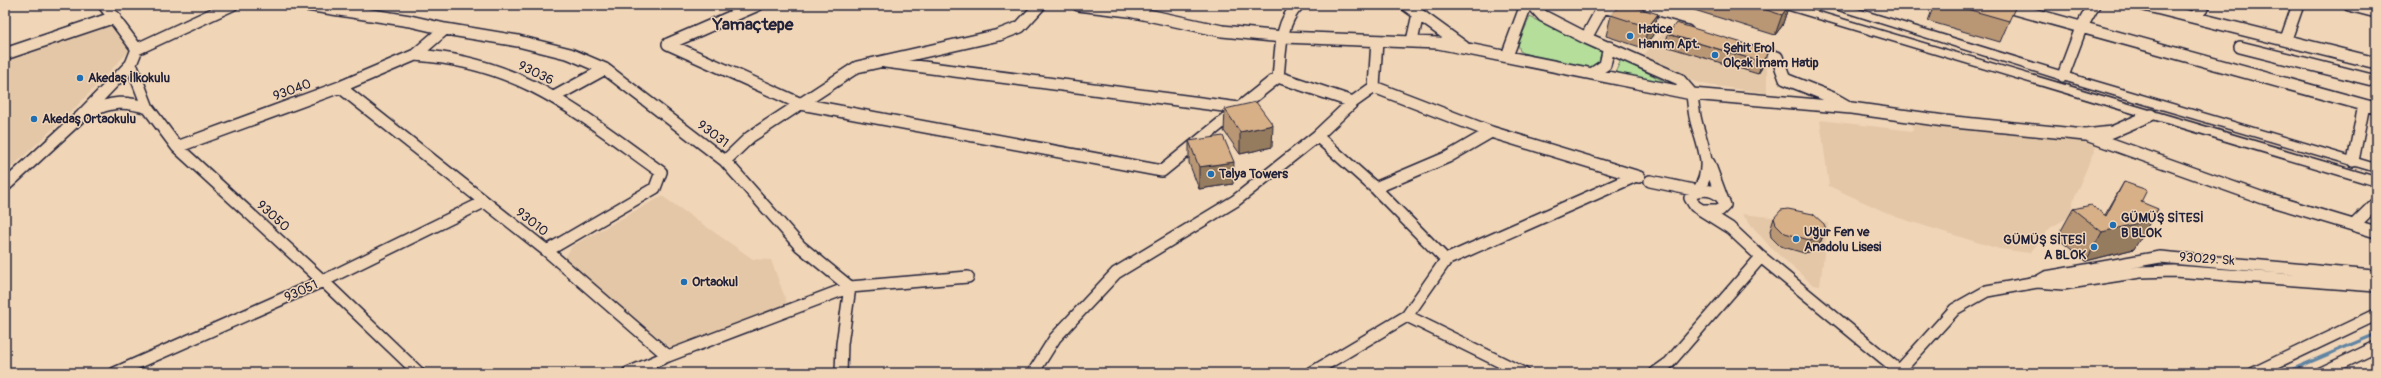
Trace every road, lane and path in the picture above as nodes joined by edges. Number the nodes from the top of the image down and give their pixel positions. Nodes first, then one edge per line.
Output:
1 (104, 5) edge
2 (232, 5) edge
3 (307, 5) edge
4 (758, 5) edge
5 (1040, 5) edge
6 (1078, 5) edge
7 (1298, 5) edge
8 (1406, 5) edge
9 (1526, 5) edge
10 (1533, 5) edge
11 (1783, 5) edge
12 (1833, 5) edge
13 (2001, 5) edge
14 (2094, 5) edge
15 (2144, 5) edge
16 (2205, 5) edge
17 (2298, 5) edge
18 (2349, 5) edge
19 (1604, 6) edge
20 (1130, 8) edge
21 (2376, 12) edge
22 (1418, 14) junction
23 (115, 17) junction
24 (2195, 17) junction
25 (2081, 28) junction
26 (445, 30) junction
27 (1694, 33) edge
28 (1283, 36) junction
29 (1586, 38) junction
30 (2286, 39) junction
31 (1377, 41) junction
32 (1412, 41) junction
33 (1609, 47) junction
34 (2240, 47) dead end
35 (138, 49) junction
36 (1468, 49) junction
37 (1747, 49) edge
38 (5, 54) edge
39 (415, 55) junction
40 (1507, 56) junction
41 (884, 62) junction
42 (131, 64) junction
43 (2376, 64) edge
44 (605, 70) junction
45 (1593, 73) junction
46 (2063, 76) junction
47 (1278, 77) junction
48 (2376, 81) edge
49 (340, 87) junction
50 (1374, 88) junction
51 (1692, 94) junction
52 (554, 97) junction
53 (1353, 102) junction
54 (801, 104) junction
55 (2364, 105) junction
56 (148, 108) junction
57 (1239, 108) junction
58 (1851, 108) junction
59 (2376, 108) edge
60 (2151, 115) junction
61 (80, 117) junction
62 (1491, 132) junction
63 (2084, 135) junction
64 (1318, 136) junction
65 (177, 147) junction
66 (1708, 158) junction
67 (725, 161) junction
68 (2353, 161) junction
69 (2376, 168) edge
70 (1636, 176) junction
71 (1650, 181) junction
72 (2376, 182) edge
73 (5, 186) edge
74 (1375, 188) junction
75 (1698, 191) junction
76 (1691, 201) junction
77 (1724, 201) junction
78 (484, 202) junction
79 (2376, 203) edge
80 (1704, 210) junction
81 (2354, 225) junction
82 (2376, 232) edge
83 (1743, 238) junction
84 (547, 251) junction
85 (1761, 256) junction
86 (2148, 258) junction
87 (1446, 260) junction
88 (2264, 267) junction
89 (2162, 271) junction
90 (968, 277) dead end
91 (2271, 278) junction
92 (2375, 280) edge
93 (323, 281) junction
94 (2037, 282) junction
95 (850, 287) junction
96 (2376, 315) edge
97 (1407, 316) junction
98 (2376, 346) edge
99 (668, 356) junction
100 (1900, 372) edge
101 (115, 373) edge
102 (419, 373) edge
103 (628, 373) edge
104 (841, 373) edge
105 (1033, 373) edge
106 (1311, 373) edge
107 (1524, 373) edge
108 (1655, 373) edge
109 (2254, 373) edge
110 (2321, 373) edge

1 - 23 street
2 - 35 street
3 - 26 street
4 - 54 street
5 - 41 street
6 - 20 street
7 - 28 street
8 - 22 street
9 - 40 street
10 - 29 street
11 - 60 main road
12 - 46 main road
13 - 25 street
14 - 25 street
15 - 24 street
16 - 24 street
17 - 30 street
18 - 21 street
19 - 27 street
19 - 29 street
20 - 28 street
22 - 32 street
22 - 36 street
23 - 35 street
23 - 38 street
24 - 30 street
25 - 46 street
25 - 55 street
26 - 39 street
26 - 44 street, 93031
28 - 31 street
28 - 47 street
29 - 33 street
30 - 43 street
31 - 32 street
31 - 50 street
32 - 36 street
33 - 45 street
33 - 51 street
34 - 48 street
35 - 42 street
36 - 40 street
37 - 58 street
39 - 49 street, 93040
39 - 52 street, 93036
40 - 45 street
41 - 54 street
41 - 57 street
42 - 56 street, 93050
42 - 61 street
44 - 52 street
44 - 67 street, 93031
45 - 51 street
46 - 68 main road
47 - 53 street
47 - 57 street
49 - 65 street, 93040
49 - 78 street, 93010
50 - 53 street
50 - 62 street
51 - 58 street
51 - 66 street
52 - 84 street, 93036
53 - 64 street
54 - 57 street
54 - 67 street
55 - 59 street
55 - 68 street
56 - 61 street
56 - 65 street, 93050
58 - 63 street
60 - 63 street
60 - 72 main road
61 - 73 street
62 - 70 street
62 - 74 street
63 - 81 street
64 - 74 street
64 - 105 street
65 - 93 street, 93050
66 - 75 street
66 - 77 street
67 - 95 street, 93031
68 - 69 main road
70 - 71 street
70 - 87 street
71 - 75 street
71 - 76 street
74 - 87 street
75 - 76 street
75 - 77 street
76 - 80 street
77 - 80 street
77 - 83 street
78 - 84 street, 93010
78 - 93 street, 93051
79 - 81 street
80 - 83 street
81 - 82 street
83 - 85 street
84 - 99 street, 93010
85 - 100 street
85 - 108 street
86 - 88 street, 93029. Sk
86 - 89 street
86 - 94 street, 93029. Sk
87 - 97 street
88 - 91 street
88 - 92 street, 93029. Sk
89 - 91 street, 93029. Sk
89 - 94 street, 93029. Sk
90 - 95 street
91 - 92 street, 93029. Sk
93 - 101 street, 93051
93 - 102 street, 93050
94 - 100 street, 93029. Sk
95 - 99 street
95 - 104 street
96 - 109 street
97 - 106 street
97 - 107 street
98 - 110 street
99 - 103 street

